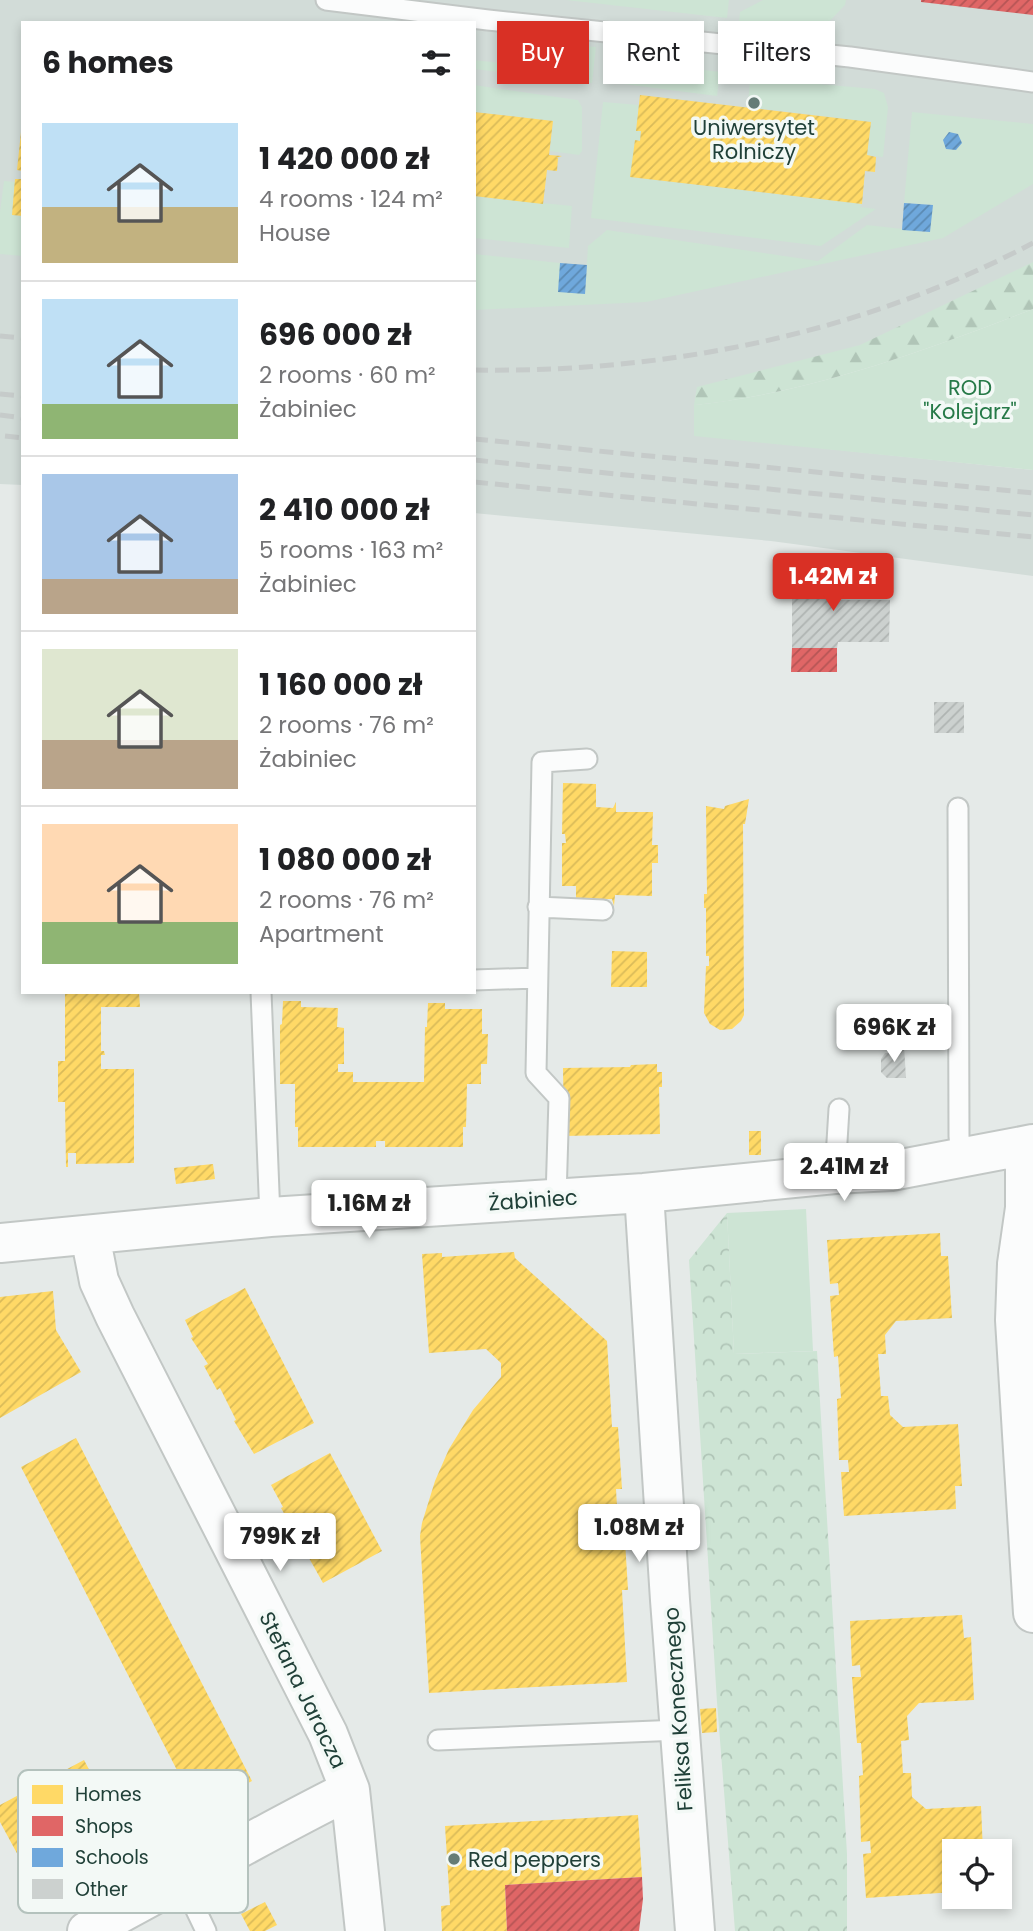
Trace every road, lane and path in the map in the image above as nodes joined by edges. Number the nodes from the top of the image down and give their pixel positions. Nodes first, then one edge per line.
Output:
1 (326, 0) edge
2 (489, 10) edge
3 (1033, 82) edge
4 (587, 759) dead end
5 (958, 808) dead end
6 (538, 907) junction
7 (603, 910) dead end
8 (537, 978) junction
9 (476, 980) edge
10 (261, 994) edge
11 (839, 1109) dead end
12 (1027, 1145) edge
13 (961, 1159) junction
14 (835, 1174) junction
15 (644, 1193) junction
16 (556, 1198) junction
17 (1029, 1210) edge
18 (270, 1217) junction
19 (90, 1235) junction
20 (0, 1243) edge
21 (1031, 1559) edge
22 (1033, 1613) edge
23 (680, 1730) junction
24 (438, 1740) dead end
25 (350, 1790) junction
26 (248, 1844) edge
27 (121, 1913) edge
28 (197, 1913) edge
29 (87, 1931) edge
30 (206, 1931) edge
31 (365, 1931) edge
32 (695, 1931) edge

1 - 2 lane
2 - 3 lane
4 - 6 lane
5 - 13 lane
6 - 7 lane
6 - 8 lane
8 - 9 lane
8 - 16 lane
10 - 18 lane
11 - 14 lane
12 - 13 street, Żabiniec
12 - 17 street, Żabiniec
13 - 14 street, Żabiniec
14 - 15 street, Żabiniec
15 - 16 street, Żabiniec
15 - 23 street, Feliksa Konecznego
16 - 18 street, Żabiniec
17 - 21 street, Żabiniec
18 - 19 street, Żabiniec
19 - 20 street, Żabiniec
19 - 25 street, Stefana Jaracza
21 - 22 street, Żabiniec
23 - 24 lane
23 - 32 street, Feliksa Konecznego
25 - 26 street
25 - 31 street, Stefana Jaracza
27 - 29 street
28 - 30 lane

